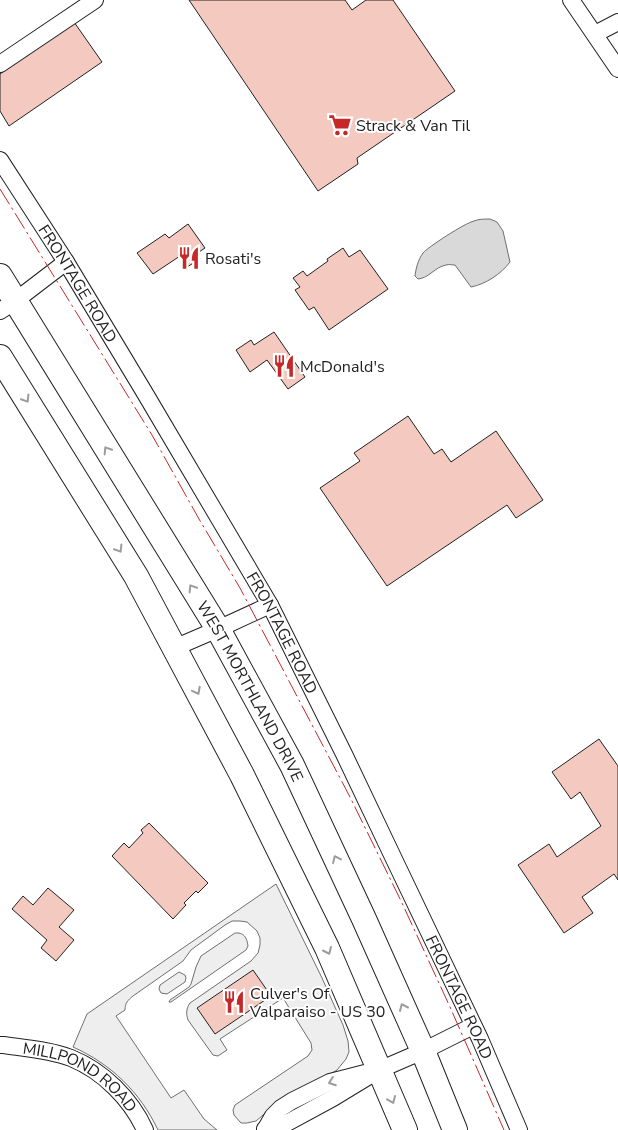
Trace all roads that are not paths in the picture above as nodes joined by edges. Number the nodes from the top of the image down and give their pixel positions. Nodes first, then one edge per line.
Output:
1 (96, 0) edge
2 (571, 0) edge
3 (618, 22) edge
4 (595, 34) junction
5 (0, 64) edge
6 (618, 69) edge
7 (0, 160) edge
8 (66, 262) junction
9 (0, 276) edge
10 (8, 306) edge
11 (0, 357) edge
12 (270, 605) junction
13 (218, 630) junction
14 (174, 648) junction
15 (473, 1026) junction
16 (0, 1045) edge
17 (423, 1051) junction
18 (379, 1070) junction
19 (145, 1130) edge
20 (265, 1130) edge
21 (405, 1130) edge
22 (455, 1130) edge
23 (519, 1130) edge

1 - 5 street
2 - 4 street
3 - 4 street
4 - 6 street
7 - 8 street, FRONTAGE ROAD
8 - 10 street
8 - 12 street, FRONTAGE ROAD
9 - 10 highway, WEST MORTHLAND DRIVE
13 -> 10 highway, WEST MORTHLAND DRIVE
11 -> 14 highway
12 - 13 street
12 - 15 street, FRONTAGE ROAD
13 - 14 street
17 -> 13 highway, WEST MORTHLAND DRIVE
14 -> 18 highway
15 - 17 street
15 - 23 street, FRONTAGE ROAD
16 - 19 street, MILLPOND ROAD
17 - 18 street
17 - 22 highway, WEST MORTHLAND DRIVE
18 - 20 street
18 -> 21 highway

